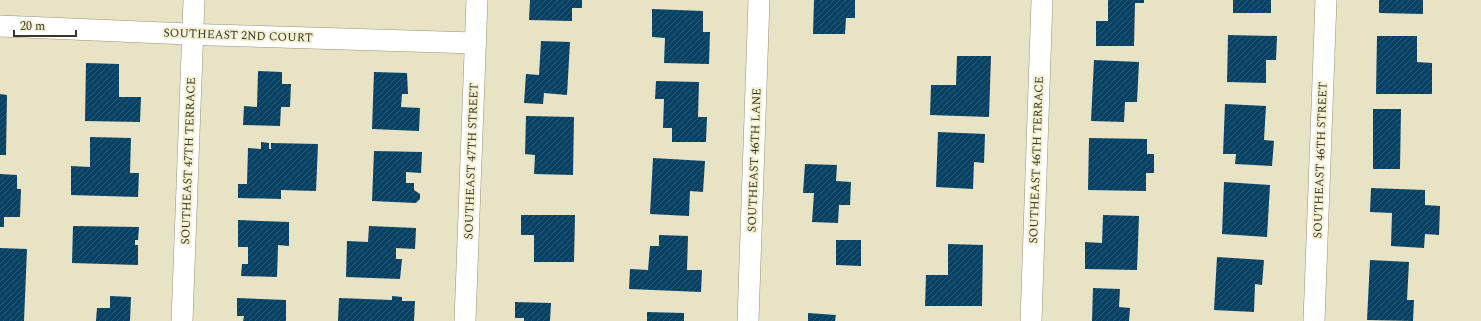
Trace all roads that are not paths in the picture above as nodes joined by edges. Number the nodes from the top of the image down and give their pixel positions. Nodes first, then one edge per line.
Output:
1 (194, 0) edge
2 (477, 0) edge
3 (759, 0) edge
4 (1042, 0) edge
5 (1326, 0) edge
6 (0, 26) edge
7 (192, 34) junction
8 (475, 43) junction
9 (182, 321) edge
10 (465, 321) edge
11 (748, 321) edge
12 (1030, 321) edge
13 (1314, 321) edge

1 - 7 street, SOUTHEAST 47TH TERRACE
2 - 8 street, SOUTHEAST 47TH STREET
3 - 11 street, SOUTHEAST 46TH LANE
4 - 12 street, SOUTHEAST 46TH TERRACE
5 - 13 street, SOUTHEAST 46TH STREET
6 - 7 street, SOUTHEAST 2ND COURT
7 - 8 street, SOUTHEAST 2ND COURT
7 - 9 street, SOUTHEAST 47TH TERRACE
8 - 10 street, SOUTHEAST 47TH STREET

